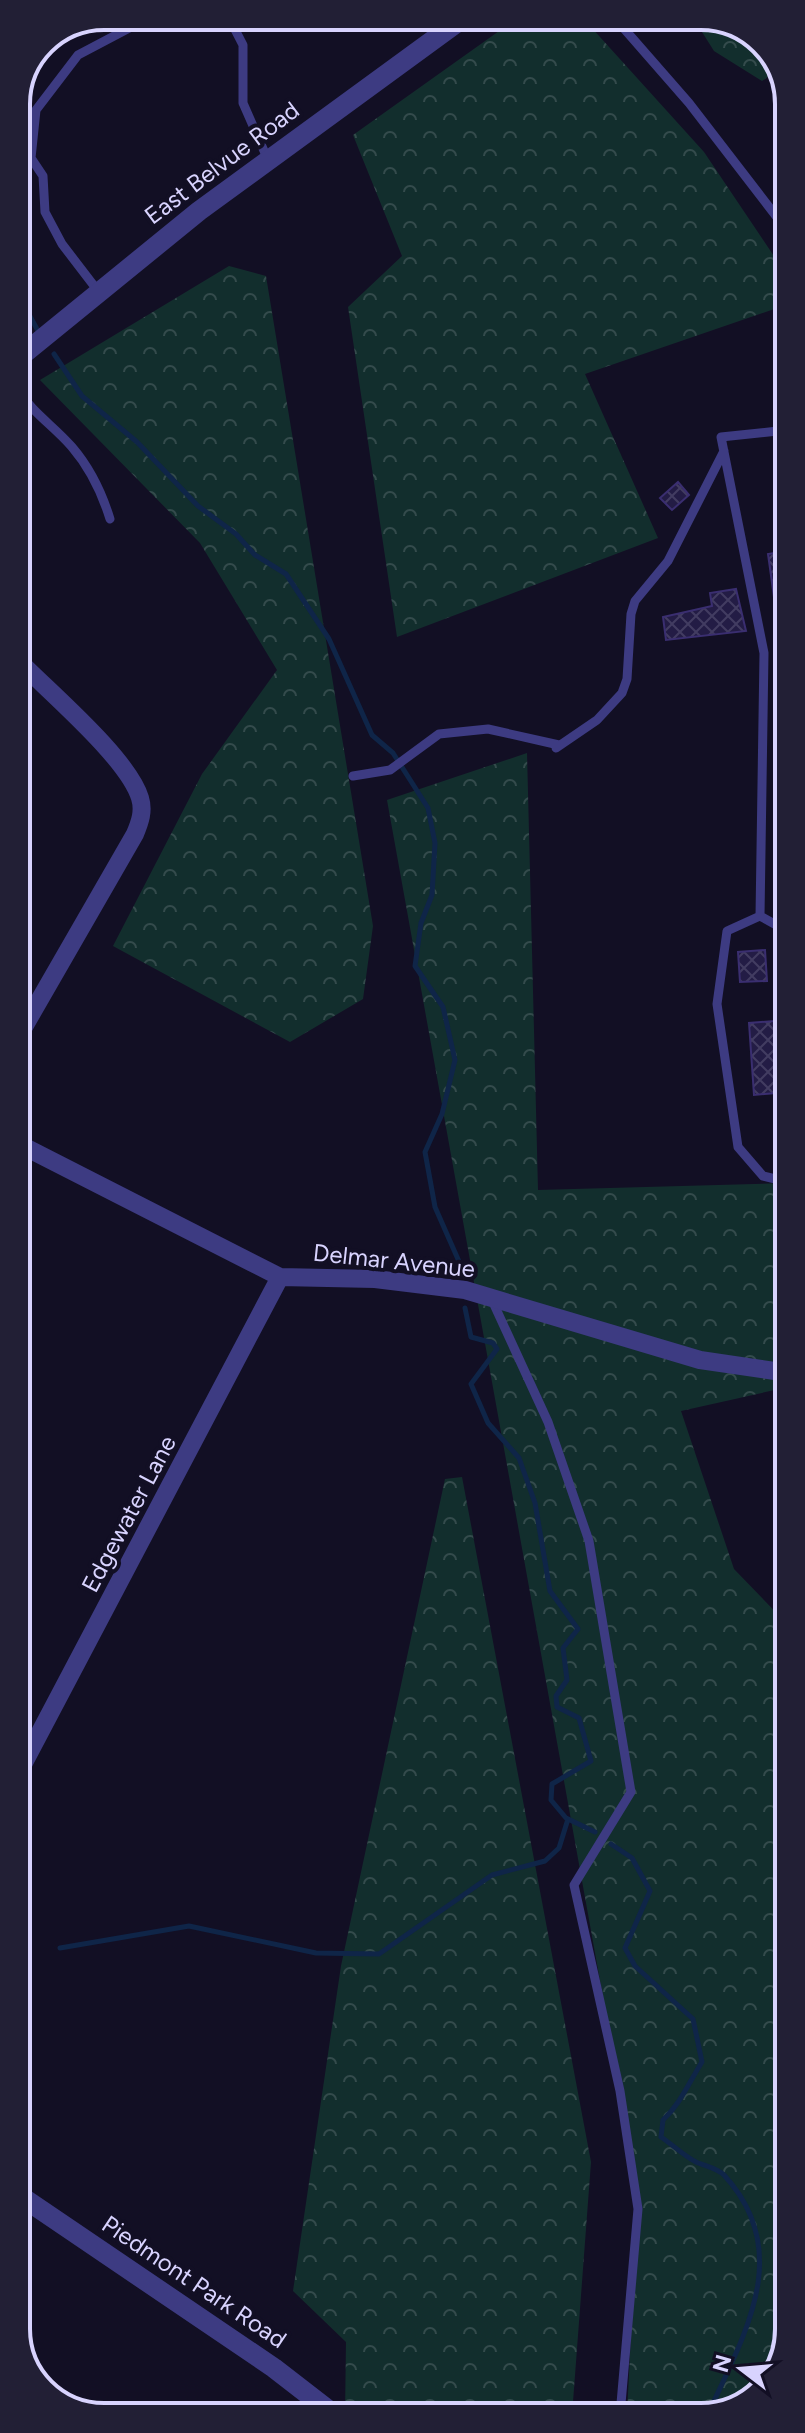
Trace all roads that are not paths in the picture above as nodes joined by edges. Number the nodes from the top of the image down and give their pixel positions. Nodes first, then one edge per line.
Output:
1 (125, 30) edge
2 (235, 30) edge
3 (447, 30) edge
4 (625, 30) edge
5 (268, 160) junction
6 (775, 215) edge
7 (98, 291) junction
8 (30, 348) edge
9 (30, 410) edge
10 (775, 431) edge
11 (724, 451) junction
12 (110, 519) dead end
13 (30, 672) edge
14 (353, 776) dead end
15 (760, 916) junction
16 (775, 924) edge
17 (30, 1016) edge
18 (30, 1150) edge
19 (775, 1179) edge
20 (280, 1277) junction
21 (490, 1296) junction
22 (775, 1371) edge
23 (30, 1751) edge
24 (30, 2202) edge
25 (319, 2403) edge
26 (621, 2403) edge

1 - 7 lane
2 - 5 lane
3 - 5 street, East Belvue Road
4 - 6 lane
5 - 7 street, East Belvue Road
7 - 8 street, East Belvue Road
9 - 12 lane
10 - 11 lane
11 - 14 lane
11 - 15 lane
13 - 17 street
15 - 16 lane
15 - 19 lane
18 - 20 street, Delmar Avenue
20 - 21 street, Delmar Avenue
20 - 23 street, Edgewater Lane
21 - 22 street, Delmar Avenue
21 - 26 lane
24 - 25 street, Piedmont Park Road

